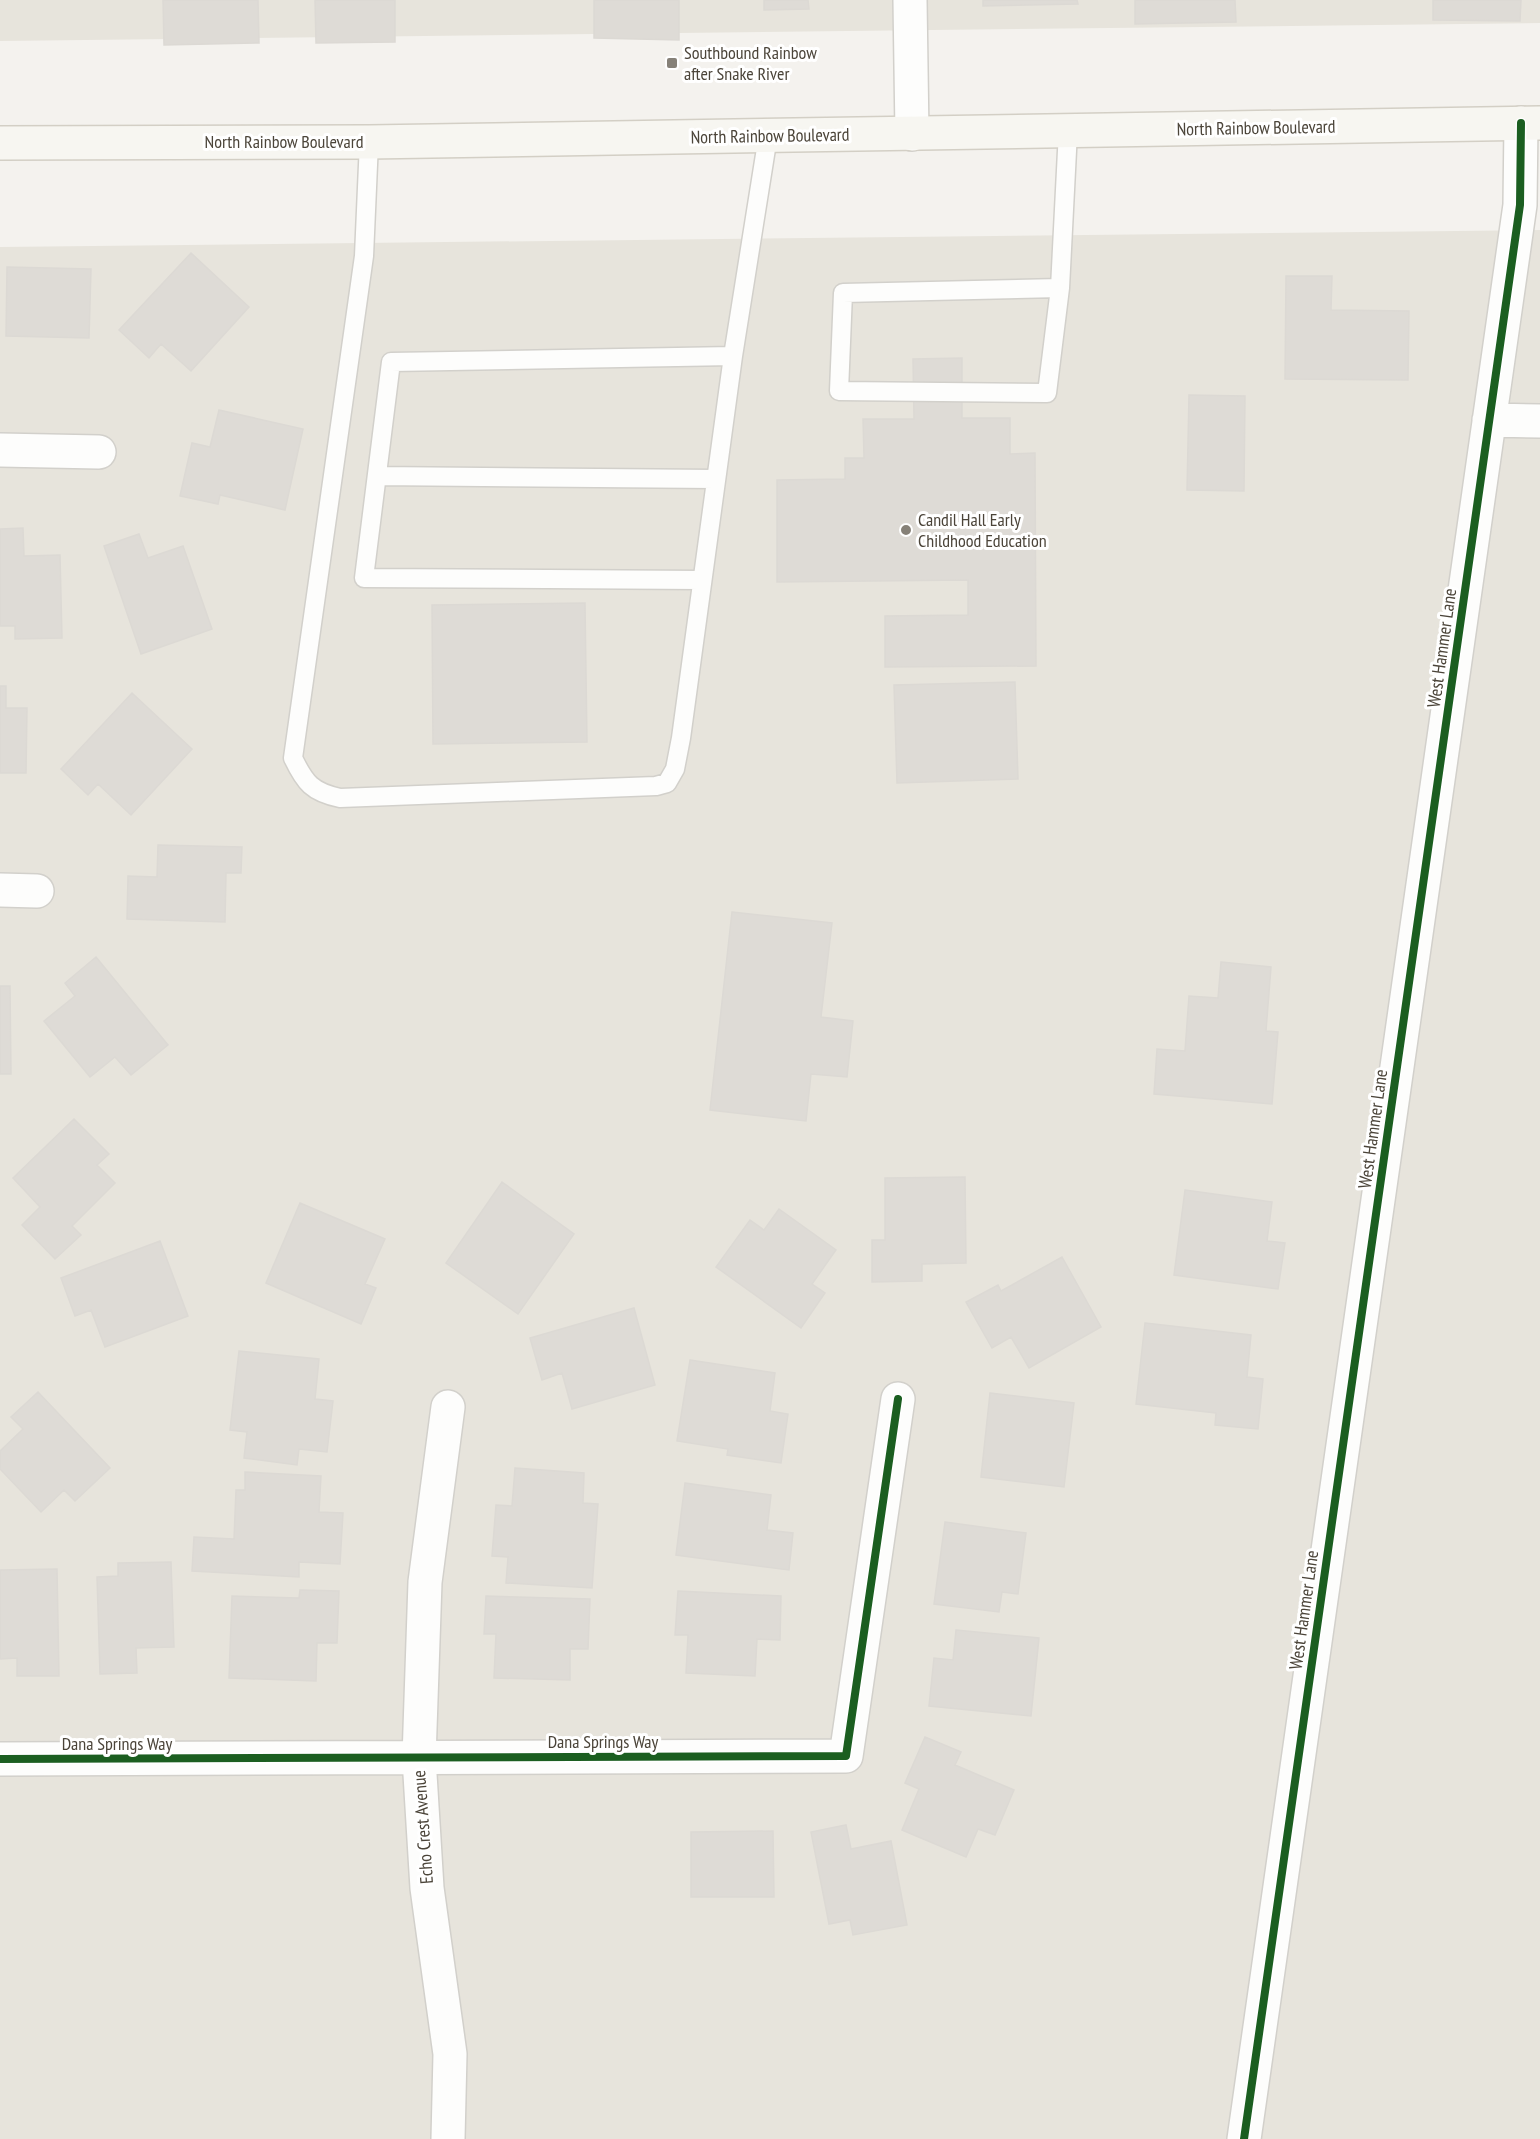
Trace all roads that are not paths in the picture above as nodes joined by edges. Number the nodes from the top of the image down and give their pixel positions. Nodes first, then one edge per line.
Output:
1 (910, 0) edge
2 (1531, 123) edge
3 (1068, 131) junction
4 (912, 134) junction
5 (768, 136) junction
6 (369, 142) junction
7 (0, 143) edge
8 (1060, 288) junction
9 (732, 356) junction
10 (1489, 420) junction
11 (1540, 421) edge
12 (0, 450) edge
13 (99, 452) dead end
14 (377, 476) junction
15 (715, 479) junction
16 (701, 579) junction
17 (0, 890) edge
18 (37, 891) dead end
19 (898, 1399) dead end
20 (448, 1407) dead end
21 (419, 1758) junction
22 (0, 1759) edge
23 (448, 2139) edge
24 (1244, 2139) edge

1 - 4 street
2 - 3 main road, North Rainbow Boulevard
2 - 10 street, West Hammer Lane
3 - 4 main road, North Rainbow Boulevard
3 - 8 lane
4 - 5 main road, North Rainbow Boulevard
5 - 6 main road, North Rainbow Boulevard
5 - 9 lane
6 - 7 main road, North Rainbow Boulevard
6 - 16 lane
8 - 8 lane
9 - 14 lane
9 - 15 lane
10 - 11 street
10 - 24 street, West Hammer Lane
12 - 13 street
14 - 15 lane
14 - 16 lane
15 - 16 lane
17 - 18 street
19 - 21 street, Dana Springs Way
20 - 21 street, Echo Crest Avenue
21 - 22 street, Dana Springs Way
21 - 23 street, Echo Crest Avenue

